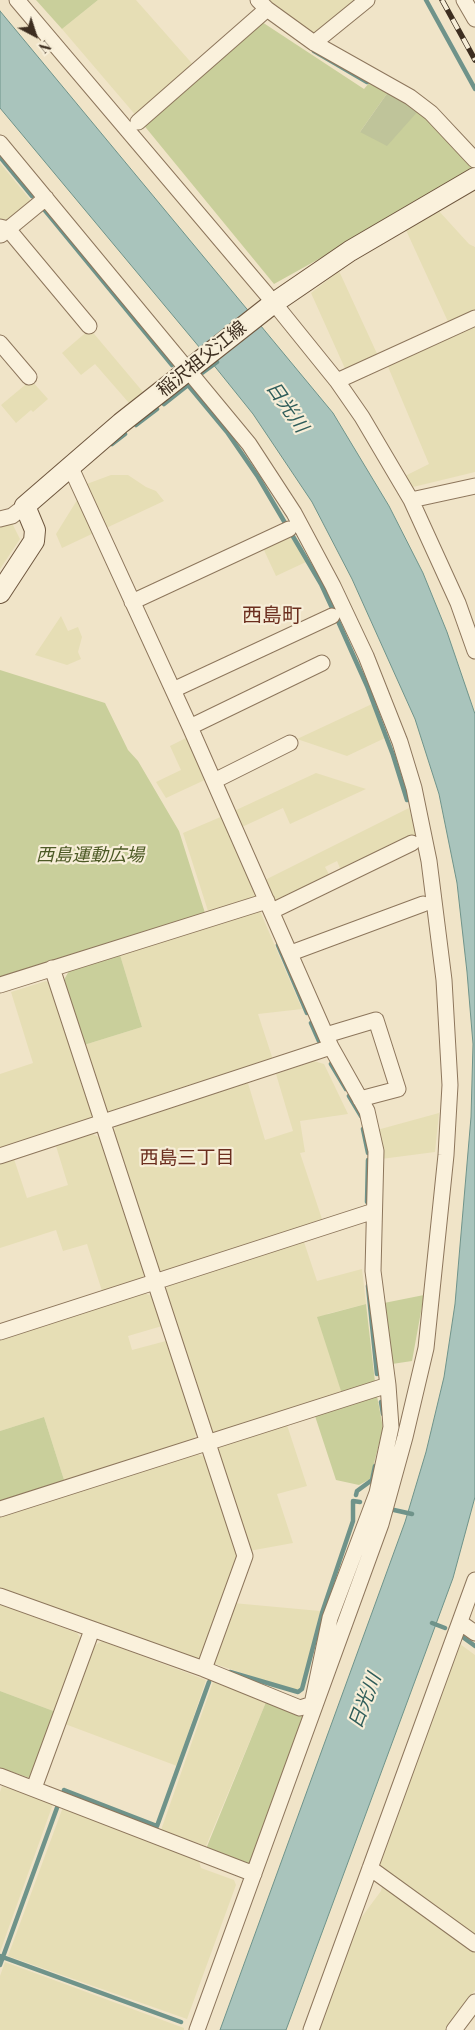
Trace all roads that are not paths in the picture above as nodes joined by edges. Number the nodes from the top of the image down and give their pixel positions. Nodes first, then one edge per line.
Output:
1 (18, 0) edge
2 (367, 0) edge
3 (263, 5) edge
4 (314, 43) junction
5 (138, 122) dead end
6 (0, 143) edge
7 (475, 160) edge
8 (475, 178) edge
9 (46, 198) junction
10 (3, 231) edge
11 (272, 304) junction
12 (475, 318) edge
13 (89, 326) dead end
14 (0, 343) edge
15 (190, 369) junction
16 (28, 377) dead end
17 (337, 381) junction
18 (71, 468) junction
19 (475, 486) edge
20 (411, 500) junction
21 (0, 504) edge
22 (12, 514) edge
23 (289, 529) dead end
24 (0, 593) edge
25 (132, 602) junction
26 (332, 616) dead end
27 (475, 651) edge
28 (322, 663) dead end
29 (173, 690) junction
30 (190, 727) junction
31 (290, 743) dead end
32 (214, 781) junction
33 (412, 843) dead end
34 (423, 904) dead end
35 (270, 906) junction
36 (291, 953) junction
37 (52, 968) junction
38 (0, 985) edge
39 (329, 1041) junction
40 (360, 1099) junction
41 (103, 1123) junction
42 (0, 1156) edge
43 (374, 1211) junction
44 (155, 1282) junction
45 (0, 1332) edge
46 (388, 1385) junction
47 (207, 1441) junction
48 (0, 1509) edge
49 (475, 1580) edge
50 (0, 1596) edge
51 (461, 1623) junction
52 (92, 1630) junction
53 (475, 1633) edge
54 (204, 1669) junction
55 (0, 1776) edge
56 (34, 1788) junction
57 (370, 1868) junction
58 (254, 1874) junction
59 (475, 1944) edge
60 (475, 2002) edge
61 (198, 2030) edge
62 (311, 2030) edge
63 (454, 2030) edge

1 - 11 street
2 - 4 street
3 - 4 street
3 - 5 street
4 - 7 street
6 - 9 street
8 - 11 main road, 稲沢祖父江線
9 - 10 street
9 - 15 street
10 - 13 street
11 - 15 main road, 稲沢祖父江線
11 - 17 street
12 - 17 street
14 - 16 street
15 - 18 main road, 稲沢祖父江線
15 - 58 street
17 - 20 street
18 - 22 main road, 稲沢祖父江線
18 - 25 street
19 - 20 street
20 - 27 street
21 - 22 street
22 - 24 main road
23 - 25 street
25 - 29 street
26 - 29 street
28 - 30 street
29 - 30 street
30 - 32 street
31 - 32 street
32 - 35 street
33 - 35 street
34 - 36 street
35 - 36 street
35 - 37 street
36 - 39 street
37 - 38 street
37 - 41 street
39 - 40 street
39 - 40 street
39 - 41 street
40 - 43 street
41 - 42 street
41 - 44 street
43 - 44 street
43 - 46 street
44 - 45 street
44 - 47 street
46 - 47 street
46 - 54 street
47 - 48 street
47 - 54 street
49 - 51 street
50 - 52 street
51 - 53 street
51 - 57 street
52 - 54 street
52 - 56 street
55 - 56 street
56 - 58 street
57 - 59 street
57 - 62 street
58 - 61 street
60 - 63 street

